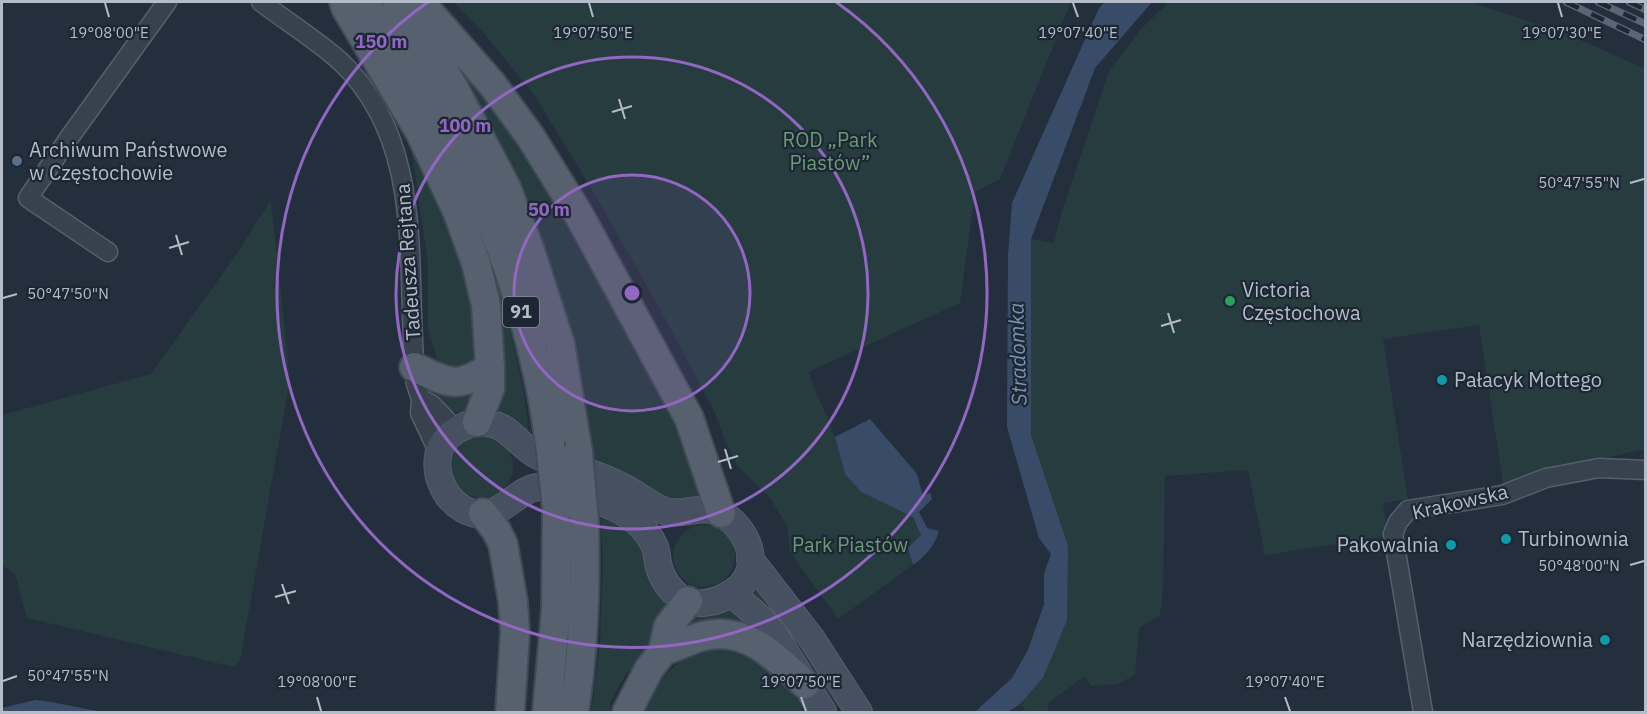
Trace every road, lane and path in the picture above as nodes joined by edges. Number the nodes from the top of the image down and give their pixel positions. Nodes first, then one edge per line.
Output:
1 (167, 2) edge
2 (261, 2) edge
3 (344, 2) edge
4 (363, 2) edge
5 (397, 2) edge
6 (420, 2) edge
7 (108, 252) dead end
8 (414, 367) junction
9 (490, 367) junction
10 (421, 399) junction
11 (467, 426) junction
12 (438, 451) junction
13 (1646, 470) edge
14 (483, 513) junction
15 (721, 513) junction
16 (750, 559) junction
17 (731, 593) junction
18 (688, 601) junction
19 (663, 651) junction
20 (805, 684) junction
21 (510, 712) edge
22 (547, 712) edge
23 (574, 712) edge
24 (627, 712) edge
25 (823, 712) edge
26 (859, 712) edge
27 (1424, 712) edge

1 - 7 street
2 - 8 street, Tadeusza Rejtana
3 - 9 main road
4 - 22 main road, 91, bridge
5 - 23 main road, 91, bridge
6 - 15 main road
8 - 9 main road
8 - 10 street, Tadeusza Rejtana
9 - 11 main road
10 - 11 street
10 - 12 street, Tadeusza Rejtana
11 - 12 main road
11 - 15 main road
12 - 14 main road
13 - 27 street, Krakowska
14 - 18 main road
14 - 21 main road
15 - 16 main road
16 - 17 main road
16 - 26 main road
17 - 18 main road
17 - 20 main road
18 - 19 main road
19 - 20 main road
19 - 24 main road
20 - 25 main road

